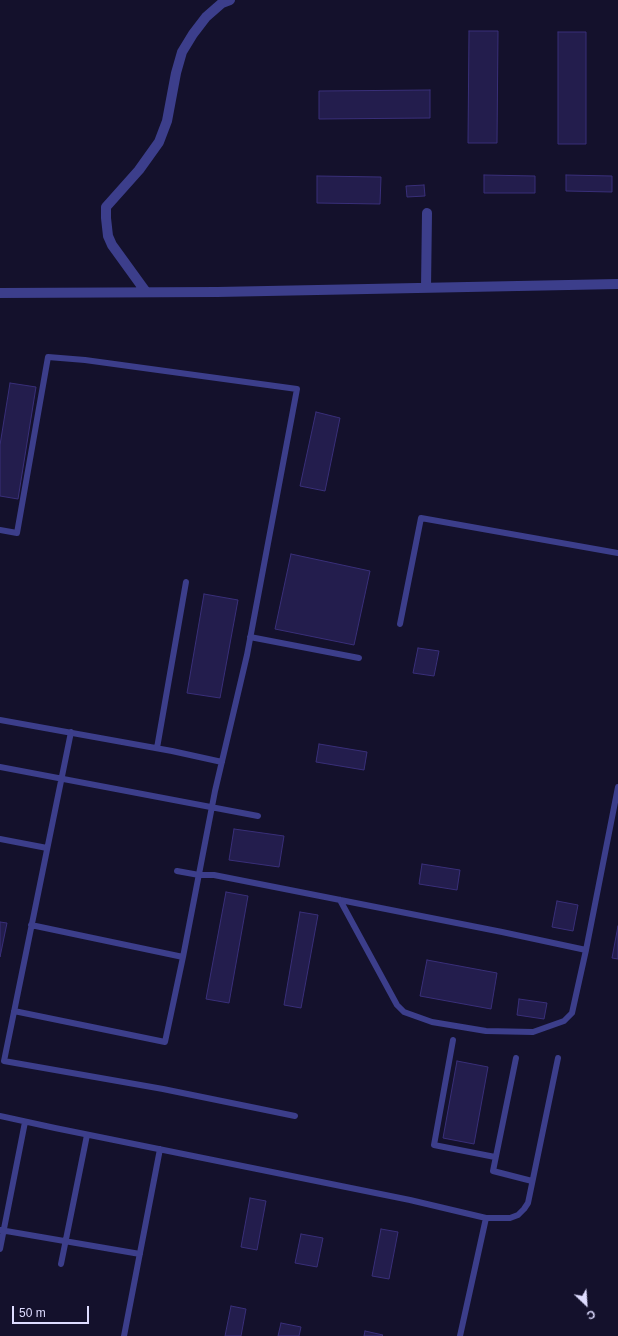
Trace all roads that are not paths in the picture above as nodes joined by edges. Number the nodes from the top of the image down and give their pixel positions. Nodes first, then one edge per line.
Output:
1 (230, 0) edge
2 (427, 212) dead end
3 (618, 284) edge
4 (426, 288) junction
5 (146, 292) junction
6 (0, 293) edge
7 (0, 530) edge
8 (618, 553) edge
9 (186, 582) dead end
10 (400, 624) dead end
11 (250, 637) junction
12 (360, 658) dead end
13 (0, 720) edge
14 (71, 732) junction
15 (157, 748) junction
16 (222, 762) junction
17 (0, 767) edge
18 (62, 779) junction
19 (618, 788) edge
20 (212, 808) junction
21 (258, 816) dead end
22 (0, 839) edge
23 (47, 848) junction
24 (178, 871) dead end
25 (199, 874) junction
26 (340, 900) junction
27 (31, 925) junction
28 (586, 950) junction
29 (183, 957) junction
30 (14, 1011) junction
31 (453, 1040) dead end
32 (516, 1058) dead end
33 (558, 1058) dead end
34 (0, 1116) edge
35 (295, 1116) dead end
36 (25, 1122) junction
37 (87, 1135) junction
38 (160, 1149) junction
39 (495, 1157) junction
40 (532, 1181) junction
41 (486, 1218) junction
42 (2, 1230) edge
43 (65, 1241) junction
44 (0, 1249) edge
45 (140, 1254) junction
46 (61, 1264) dead end
47 (124, 1336) edge
48 (460, 1336) edge

1 - 5 street
2 - 4 street
3 - 4 street
4 - 5 street
5 - 6 street
7 - 11 lane
8 - 10 lane
9 - 15 lane
11 - 12 lane
11 - 16 lane
13 - 14 lane
14 - 15 lane
14 - 18 lane
15 - 16 lane
16 - 20 lane
17 - 18 lane
18 - 20 lane
18 - 23 lane
19 - 28 lane
20 - 21 lane
20 - 25 lane
22 - 23 lane
23 - 27 lane
24 - 25 lane
25 - 26 lane
25 - 29 lane
26 - 28 lane
26 - 28 lane
27 - 29 lane
27 - 30 lane
29 - 30 lane
30 - 35 lane
31 - 39 lane
32 - 39 lane
33 - 40 lane
34 - 36 lane
36 - 37 lane
36 - 42 lane
37 - 38 lane
37 - 43 lane
38 - 41 lane
38 - 45 lane
39 - 40 lane
40 - 41 lane
41 - 48 lane
42 - 43 lane
42 - 44 lane
43 - 45 lane
43 - 46 lane
45 - 47 lane

